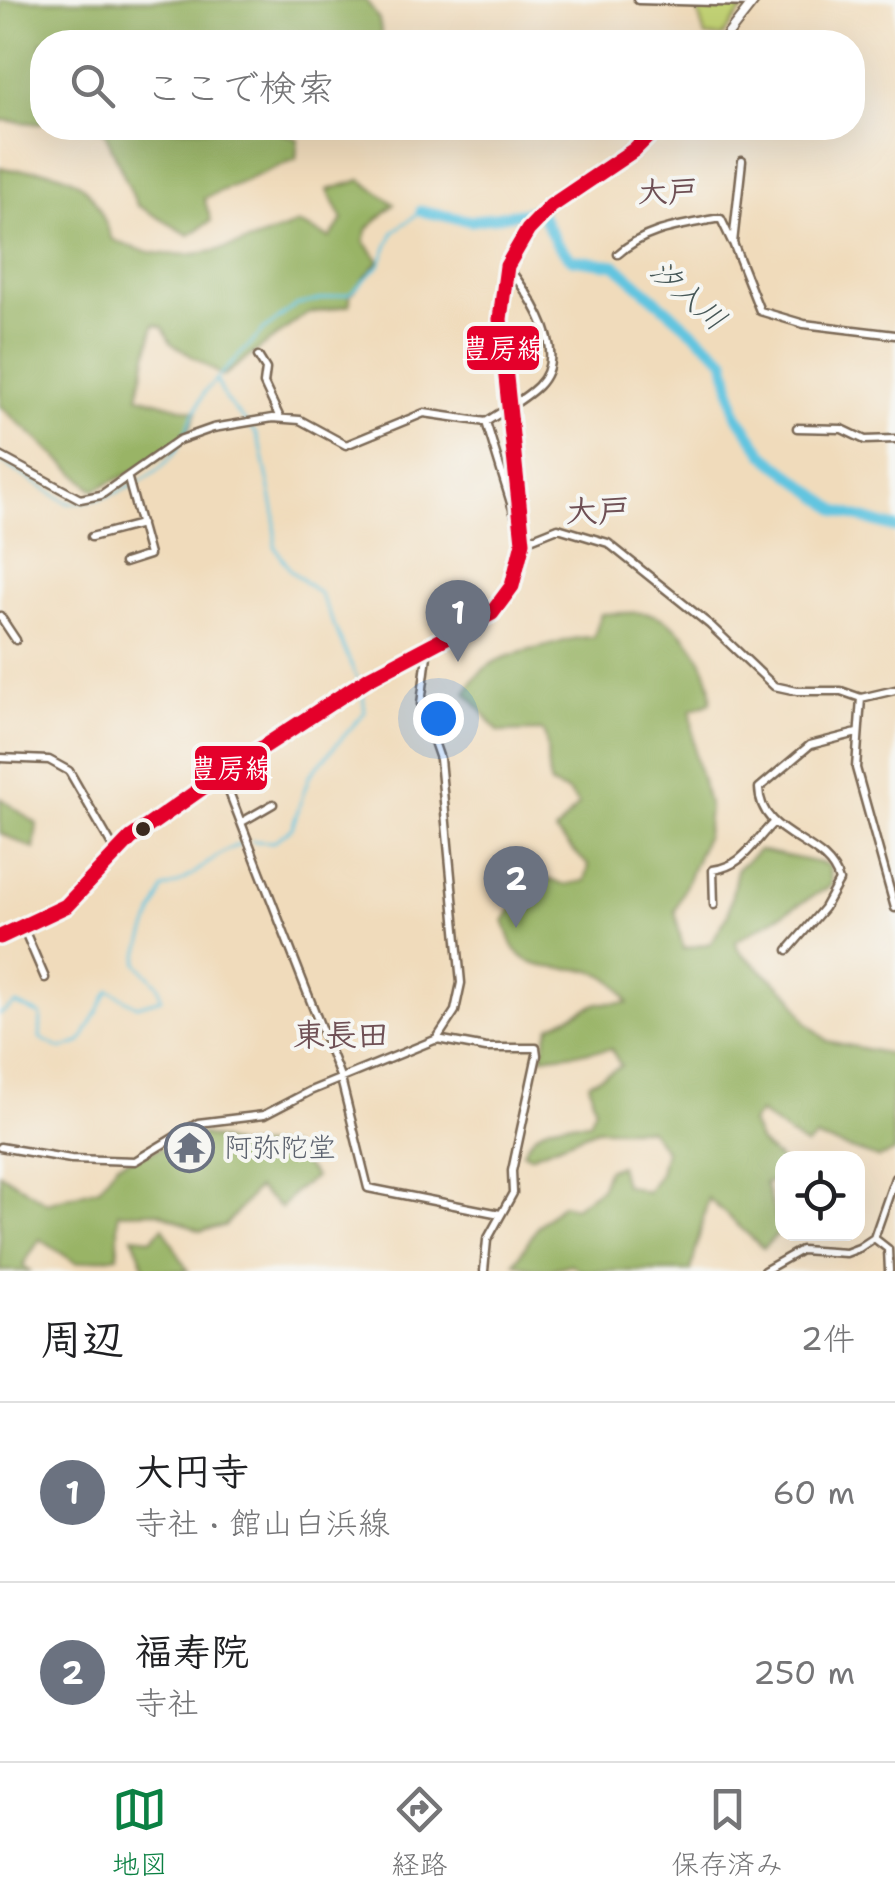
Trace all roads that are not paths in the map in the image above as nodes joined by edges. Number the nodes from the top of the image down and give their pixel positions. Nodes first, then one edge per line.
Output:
1 (638, 0) edge
2 (754, 1) edge
3 (731, 30) edge
4 (644, 140) edge
5 (742, 160) dead end
6 (733, 243) junction
7 (618, 254) dead end
8 (508, 266) junction
9 (895, 335) edge
10 (258, 356) dead end
11 (509, 407) junction
12 (280, 418) junction
13 (486, 422) junction
14 (797, 428) dead end
15 (895, 439) edge
16 (0, 456) edge
17 (130, 483) junction
18 (141, 524) junction
19 (91, 537) dead end
20 (523, 542) junction
21 (124, 563) dead end
22 (0, 616) edge
23 (16, 640) dead end
24 (428, 648) junction
25 (895, 690) edge
26 (861, 698) junction
27 (857, 732) junction
28 (0, 758) edge
29 (222, 774) junction
30 (274, 804) dead end
31 (242, 822) junction
32 (774, 822) junction
33 (116, 851) junction
34 (714, 906) dead end
35 (895, 908) edge
36 (22, 927) junction
37 (0, 937) edge
38 (788, 950) dead end
39 (46, 978) dead end
40 (435, 1041) junction
41 (342, 1079) junction
42 (0, 1147) edge
43 (895, 1178) edge
44 (500, 1214) junction
45 (874, 1238) junction
46 (484, 1271) edge
47 (764, 1271) edge
48 (889, 1271) edge

1 - 2 street
2 - 3 main road
4 - 8 main road
5 - 6 street
6 - 7 street
6 - 9 street
8 - 11 main road
8 - 11 street
10 - 12 street
11 - 13 street
11 - 20 main road
12 - 13 street
12 - 17 street
13 - 20 street
14 - 15 street
16 - 17 street
17 - 18 street
18 - 19 street
18 - 21 street
20 - 24 main road
20 - 26 street
22 - 23 street
24 - 29 main road
24 - 40 street
25 - 26 street
26 - 27 street
27 - 32 street
27 - 35 street
28 - 33 street
29 - 31 street
29 - 33 main road
30 - 31 street
31 - 41 street
32 - 34 street
32 - 38 street
33 - 36 main road
36 - 37 main road
36 - 39 street
40 - 41 street
40 - 44 street
41 - 42 street
41 - 44 street
43 - 45 street
44 - 46 street
45 - 47 street
45 - 48 street

